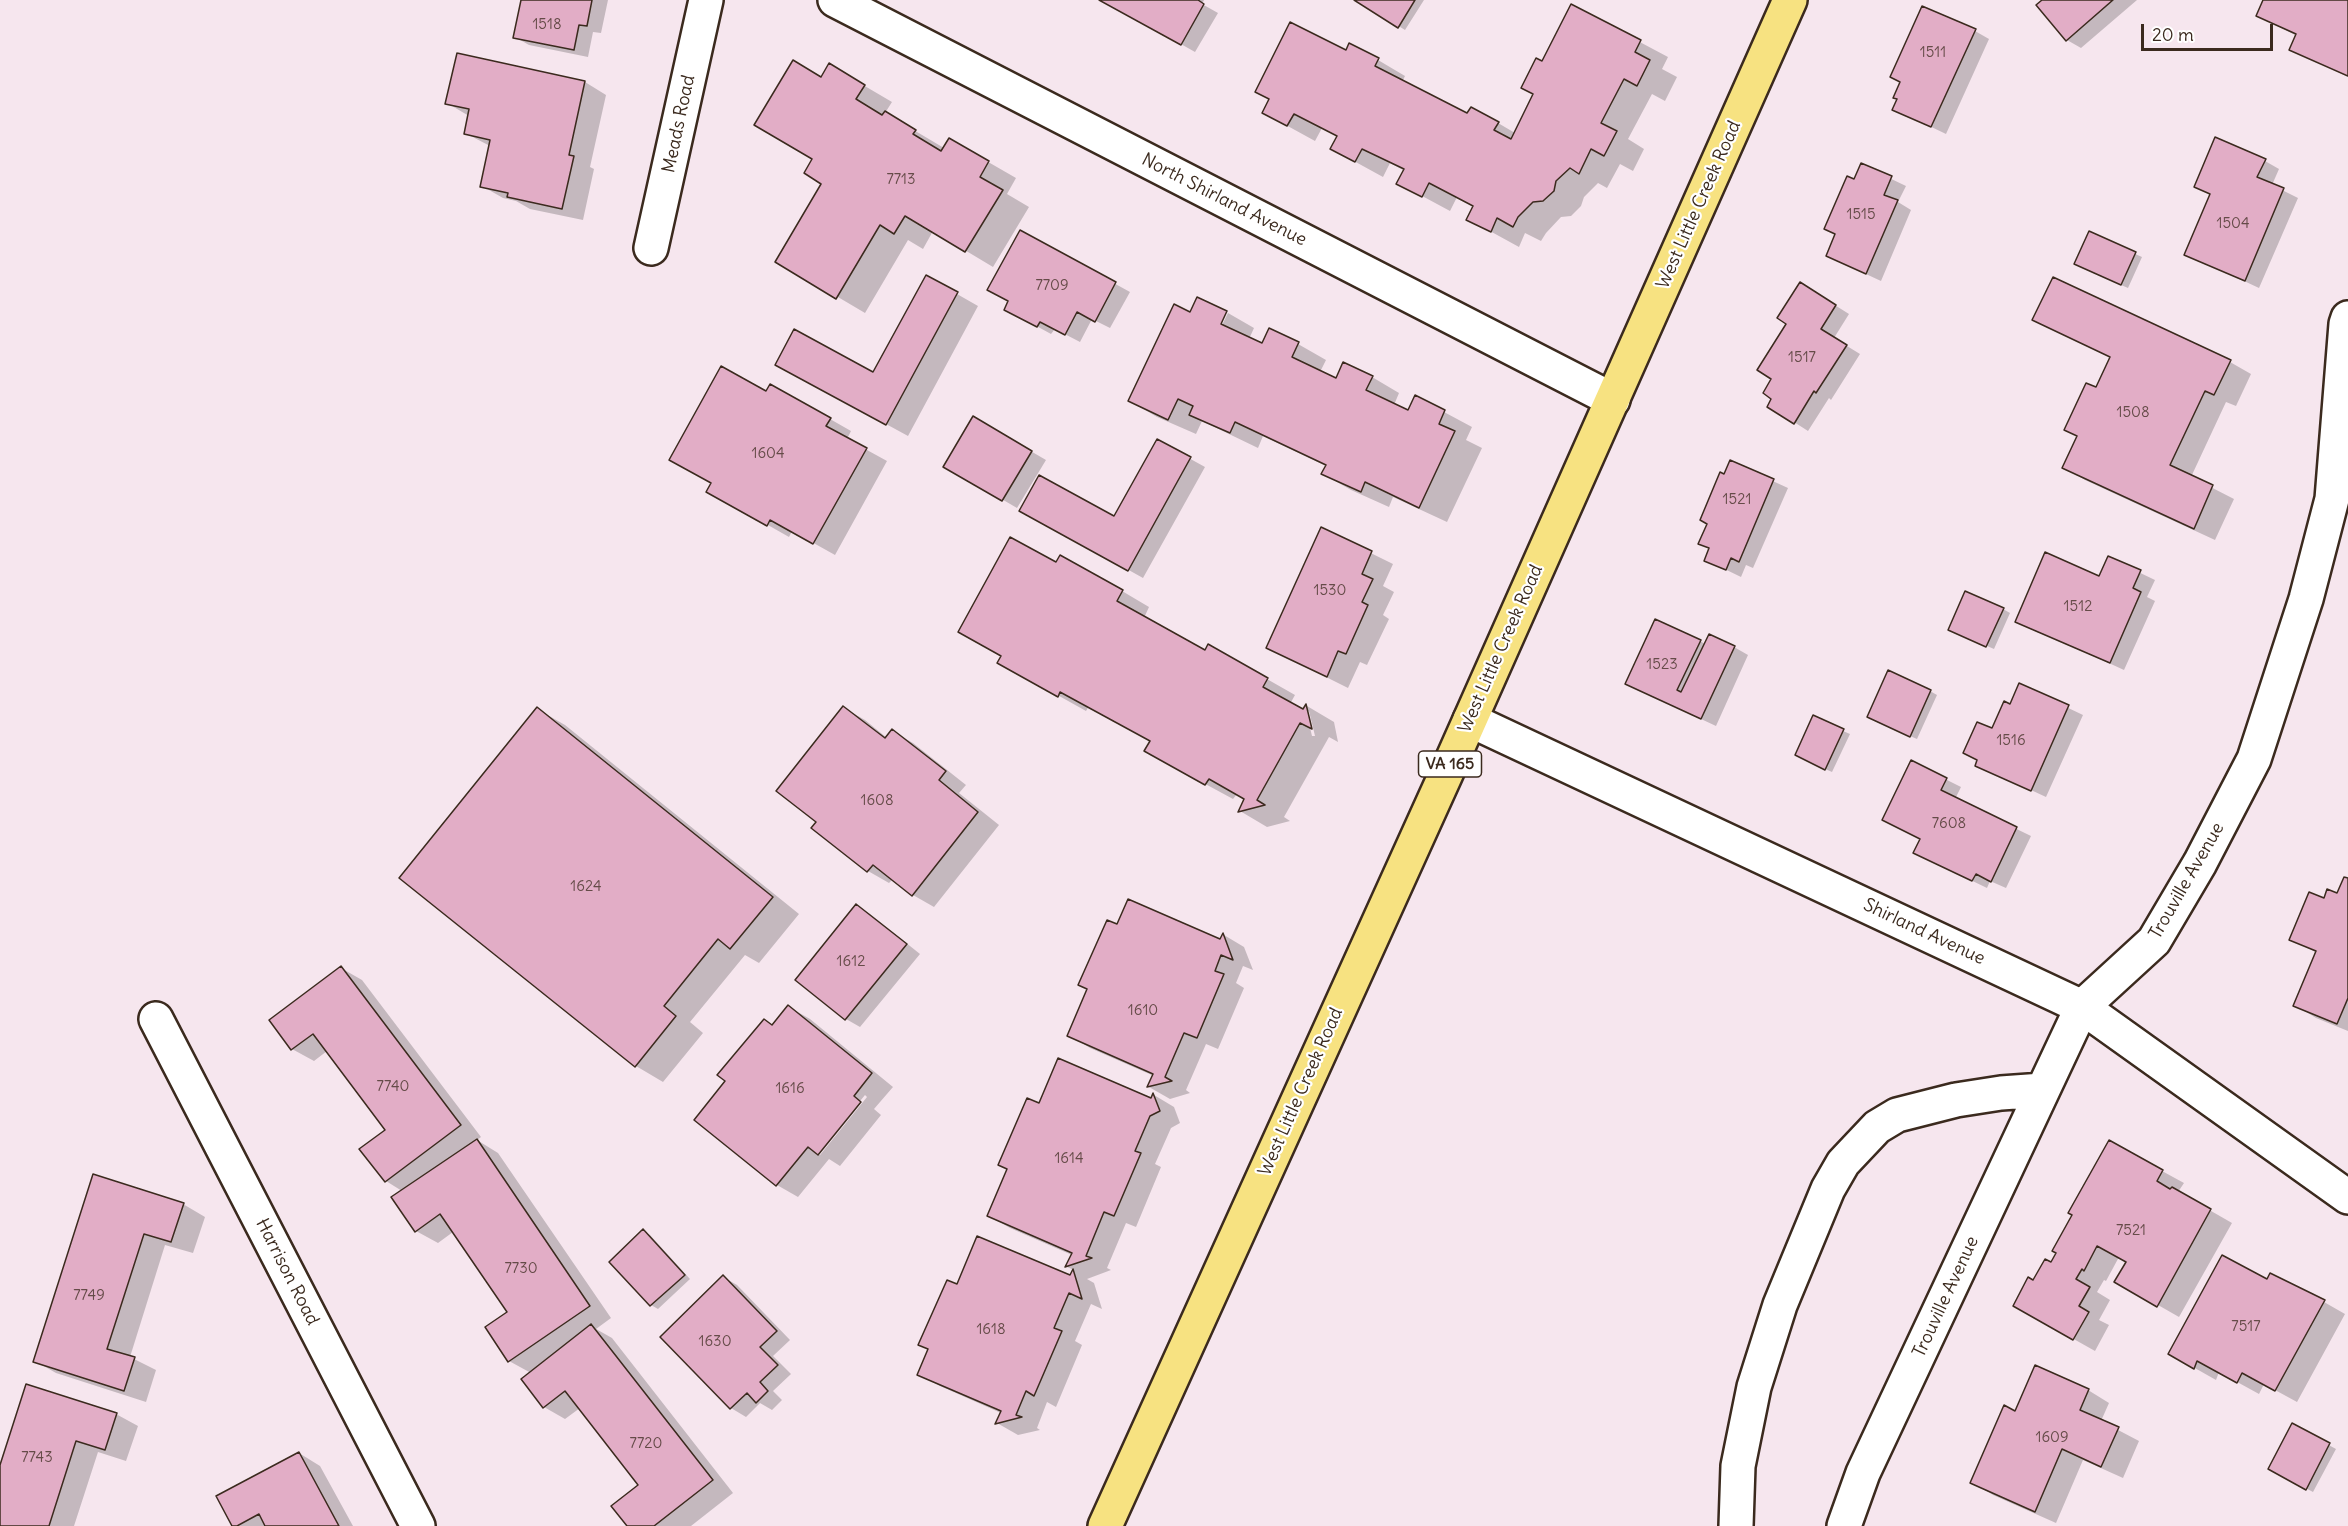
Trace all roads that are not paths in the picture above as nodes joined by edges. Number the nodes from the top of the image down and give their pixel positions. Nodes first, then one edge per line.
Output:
1 (706, 0) edge
2 (835, 0) edge
3 (1790, 0) edge
4 (651, 248) dead end
5 (2348, 318) edge
6 (1613, 399) junction
7 (1470, 720) junction
8 (2082, 1006) junction
9 (156, 1019) dead end
10 (2043, 1090) junction
11 (2348, 1197) edge
12 (418, 1526) edge
13 (1105, 1526) edge
14 (1736, 1526) edge
15 (1844, 1526) edge

1 - 4 street, Meads Road
2 - 6 street, North Shirland Avenue
3 - 6 main road, West Little Creek Road / VA 165
5 - 8 street, Trouville Avenue
6 - 7 main road, West Little Creek Road / VA 165
7 - 8 street, Shirland Avenue
7 - 13 main road, West Little Creek Road / VA 165
8 - 10 street, Trouville Avenue
8 - 11 street, Shirland Avenue
9 - 12 street, Harrison Road
10 - 14 street
10 - 15 street, Trouville Avenue

